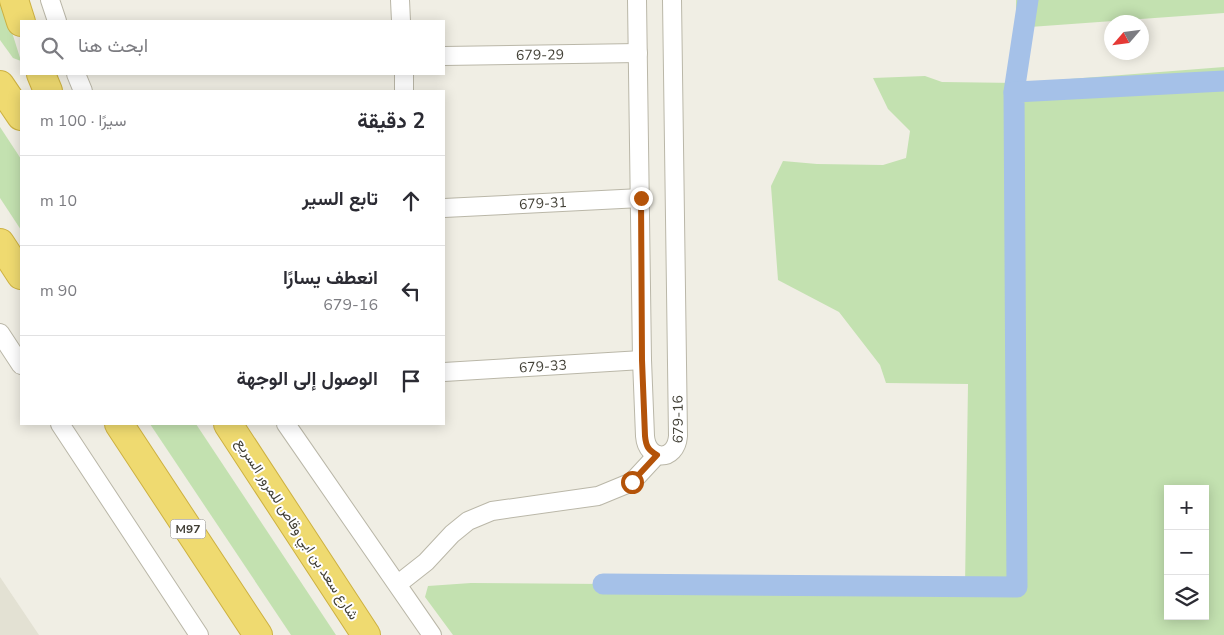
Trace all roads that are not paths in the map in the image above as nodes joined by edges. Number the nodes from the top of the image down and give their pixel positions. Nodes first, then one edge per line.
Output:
1 (14, 0) edge
2 (50, 0) edge
3 (400, 0) edge
4 (637, 0) edge
5 (672, 0) edge
6 (20, 20) edge
7 (58, 20) edge
8 (401, 20) edge
9 (638, 53) junction
10 (445, 56) edge
11 (41, 75) edge
12 (76, 75) edge
13 (404, 75) edge
14 (0, 85) edge
15 (48, 90) edge
16 (83, 90) edge
17 (404, 90) edge
18 (20, 115) edge
19 (641, 198) junction
20 (445, 208) edge
21 (0, 243) edge
22 (20, 273) edge
23 (0, 333) edge
24 (642, 360) junction
25 (20, 363) edge
26 (445, 372) edge
27 (61, 425) edge
28 (120, 425) edge
29 (229, 425) edge
30 (287, 425) edge
31 (657, 455) junction
32 (398, 584) junction
33 (199, 635) edge
34 (258, 635) edge
35 (366, 635) edge
36 (432, 635) edge

1 - 6 highway
2 - 7 street
3 - 8 street
4 - 9 street, 679-16
5 - 31 street, 679-16
9 - 10 street, 679-29
9 - 19 street, 679-16
11 - 15 highway
12 - 16 street
13 - 17 street
14 - 18 highway
19 - 20 street, 679-31
19 - 24 street, 679-16
21 - 22 highway
23 - 25 street
24 - 26 street, 679-33
24 - 31 street, 679-16
27 - 33 street
28 - 34 highway, M97
29 - 35 highway, شارع سعد بن ابي وقاص للمرور السريع
30 - 32 street
31 - 32 street
32 - 36 street

